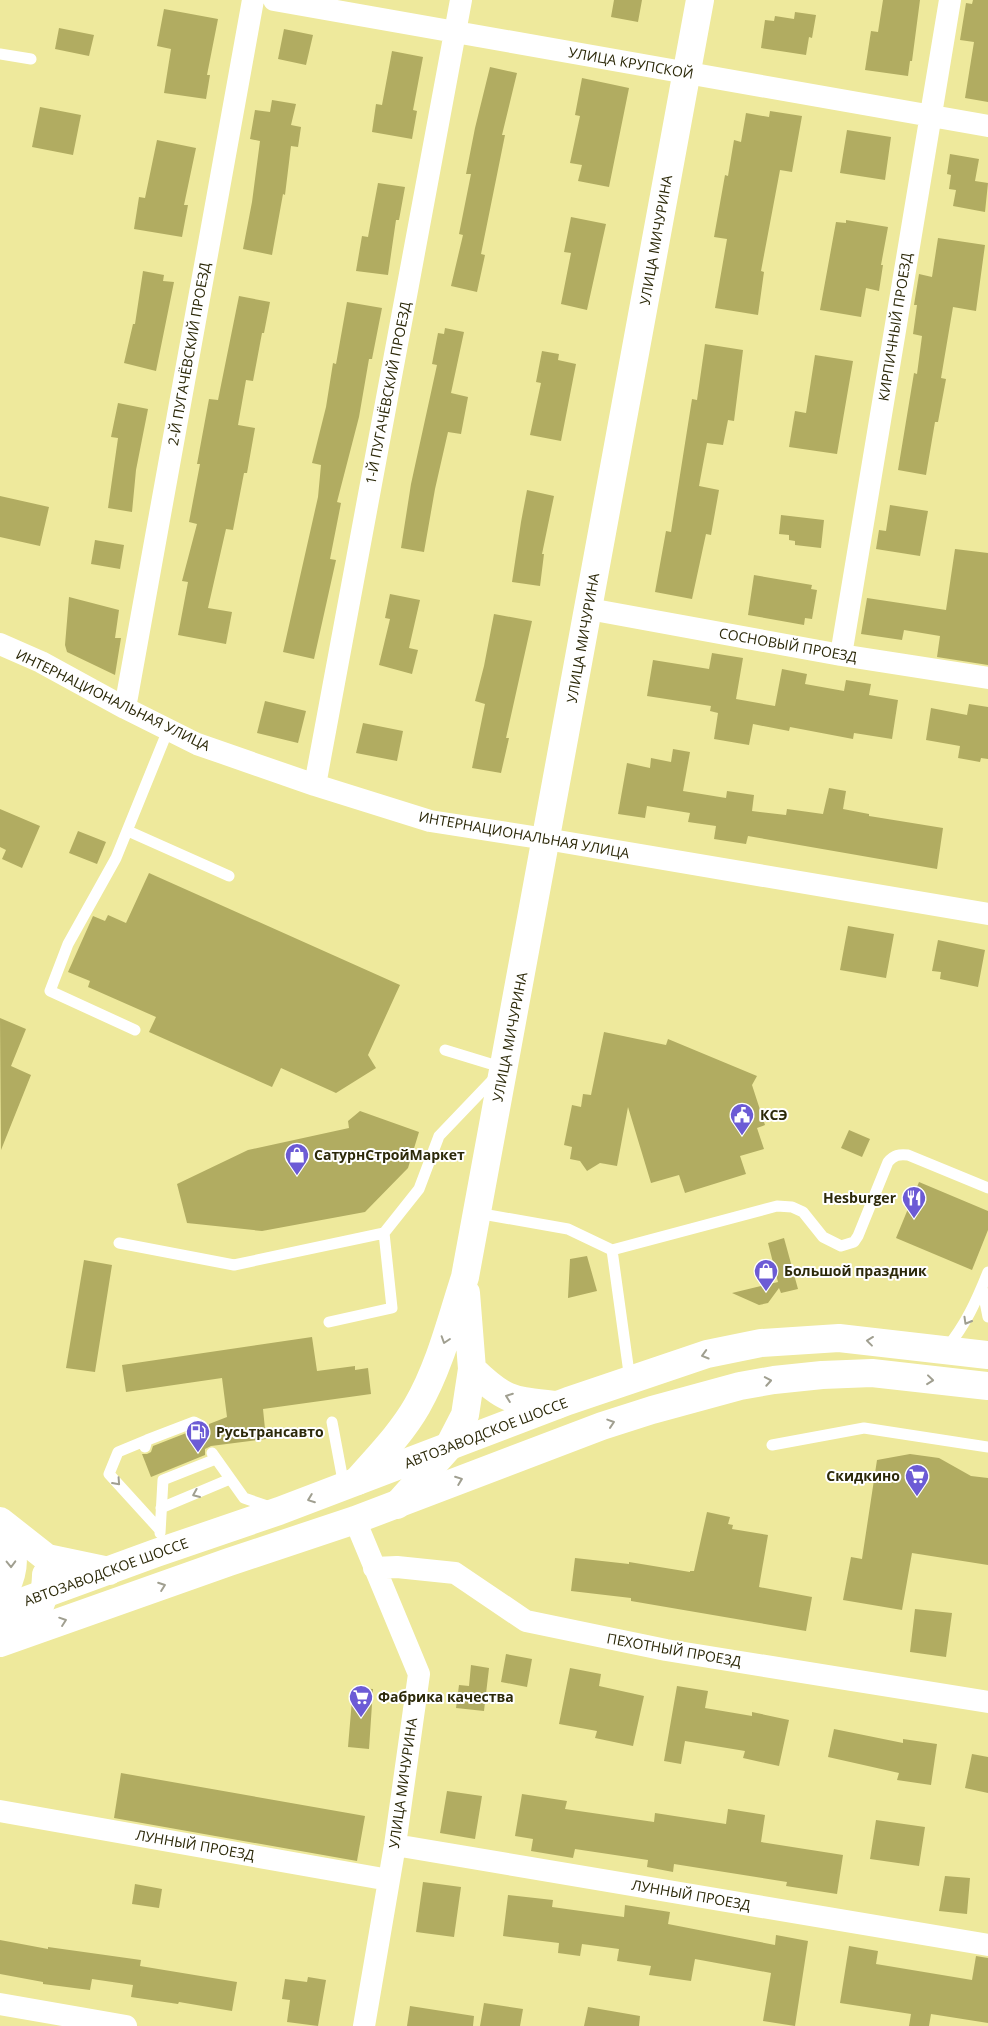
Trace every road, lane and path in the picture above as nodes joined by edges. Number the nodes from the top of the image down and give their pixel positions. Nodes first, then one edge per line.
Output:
1 (253, 0) edge
2 (274, 0) edge
3 (461, 0) edge
4 (700, 0) edge
5 (950, 0) edge
6 (455, 32) junction
7 (0, 54) edge
8 (31, 59) dead end
9 (686, 72) junction
10 (930, 115) junction
11 (988, 126) edge
12 (588, 610) junction
13 (0, 644) edge
14 (841, 655) junction
15 (988, 678) edge
16 (125, 708) junction
17 (168, 730) junction
18 (314, 786) junction
19 (128, 831) junction
20 (546, 839) junction
21 (229, 876) dead end
22 (988, 914) edge
23 (135, 1030) dead end
24 (445, 1050) dead end
25 (504, 1068) junction
26 (988, 1188) edge
27 (477, 1213) junction
28 (384, 1232) junction
29 (119, 1244) dead end
30 (612, 1250) junction
31 (988, 1272) edge
32 (465, 1277) junction
33 (985, 1288) edge
34 (988, 1317) edge
35 (329, 1322) dead end
36 (945, 1350) junction
37 (988, 1355) edge
38 (472, 1369) junction
39 (630, 1380) junction
40 (988, 1386) edge
41 (557, 1405) junction
42 (332, 1422) dead end
43 (202, 1426) dead end
44 (772, 1445) dead end
45 (988, 1447) edge
46 (448, 1448) junction
47 (230, 1479) junction
48 (350, 1484) junction
49 (397, 1504) junction
50 (161, 1508) junction
51 (279, 1511) junction
52 (355, 1520) junction
53 (0, 1521) edge
54 (0, 1532) edge
55 (158, 1541) junction
56 (47, 1558) junction
57 (374, 1568) junction
58 (109, 1571) junction
59 (46, 1594) junction
60 (0, 1596) edge
61 (0, 1610) edge
62 (0, 1637) edge
63 (0, 1643) edge
64 (988, 1702) edge
65 (0, 1811) edge
66 (395, 1845) junction
67 (389, 1880) junction
68 (988, 1945) edge
69 (0, 2004) edge
70 (126, 2026) edge
71 (364, 2026) edge

1 - 16 street, 2-Й ПУГАЧЁВСКИЙ ПРОЕЗД
2 - 6 street, УЛИЦА КРУПСКОЙ
3 - 6 street, 1-Й ПУГАЧЁВСКИЙ ПРОЕЗД
4 - 9 main road, УЛИЦА МИЧУРИНА
5 - 10 street, КИРПИЧНЫЙ ПРОЕЗД
6 - 9 street, УЛИЦА КРУПСКОЙ
6 - 18 street, 1-Й ПУГАЧЁВСКИЙ ПРОЕЗД
7 - 8 lane
9 - 10 street, УЛИЦА КРУПСКОЙ
9 - 12 main road, УЛИЦА МИЧУРИНА
10 - 11 street, УЛИЦА КРУПСКОЙ
10 - 14 street, КИРПИЧНЫЙ ПРОЕЗД
12 - 14 street, СОСНОВЫЙ ПРОЕЗД
12 - 20 main road, УЛИЦА МИЧУРИНА
13 - 16 street, ИНТЕРНАЦИОНАЛЬНАЯ УЛИЦА
14 - 15 street, СОСНОВЫЙ ПРОЕЗД
16 - 17 street, ИНТЕРНАЦИОНАЛЬНАЯ УЛИЦА
17 - 18 street, ИНТЕРНАЦИОНАЛЬНАЯ УЛИЦА
17 - 19 lane
18 - 20 street, ИНТЕРНАЦИОНАЛЬНАЯ УЛИЦА
19 - 21 lane
19 - 23 lane
20 - 22 street, ИНТЕРНАЦИОНАЛЬНАЯ УЛИЦА
20 - 25 main road, УЛИЦА МИЧУРИНА
24 - 25 lane
25 - 27 main road, УЛИЦА МИЧУРИНА
25 - 28 lane
26 - 30 lane
27 - 30 lane
27 - 32 main road, УЛИЦА МИЧУРИНА
28 - 29 lane
28 - 35 lane
30 - 39 lane
31 - 33 lane
32 - 38 main road, УЛИЦА МИЧУРИНА
32 -> 48 main road, УЛИЦА МИЧУРИНА
33 - 34 lane
33 -> 36 lane
36 - 37 main road, АВТОЗАВОДСКОЕ ШОССЕ
36 -> 39 main road, АВТОЗАВОДСКОЕ ШОССЕ
41 -> 38 main road
38 - 46 main road, УЛИЦА МИЧУРИНА
39 - 41 main road, АВТОЗАВОДСКОЕ ШОССЕ
49 -> 40 main road
41 - 46 main road, АВТОЗАВОДСКОЕ ШОССЕ
42 - 48 lane
43 -> 55 lane
44 - 45 lane
46 - 48 main road, АВТОЗАВОДСКОЕ ШОССЕ
46 - 49 main road, УЛИЦА МИЧУРИНА
47 -> 50 lane
47 - 50 lane
47 - 51 lane
48 -> 51 main road, АВТОЗАВОДСКОЕ ШОССЕ
49 - 52 main road
50 - 55 lane
51 - 55 main road, АВТОЗАВОДСКОЕ ШОССЕ
52 - 57 street, УЛИЦА МИЧУРИНА
63 -> 52 main road
53 - 56 main road
54 -> 60 main road, АВТОЗАВОДСКОЕ ШОССЕ
55 - 58 main road, АВТОЗАВОДСКОЕ ШОССЕ
56 - 58 main road
56 - 59 main road
57 - 64 street, ПЕХОТНЫЙ ПРОЕЗД
57 - 66 street, УЛИЦА МИЧУРИНА
58 - 59 main road, АВТОЗАВОДСКОЕ ШОССЕ
59 - 61 main road, АВТОЗАВОДСКОЕ ШОССЕ
59 - 62 main road
65 - 67 street, ЛУННЫЙ ПРОЕЗД
66 - 67 street, УЛИЦА МИЧУРИНА
66 - 68 street, ЛУННЫЙ ПРОЕЗД
67 - 71 street, УЛИЦА МИЧУРИНА
69 - 70 street

